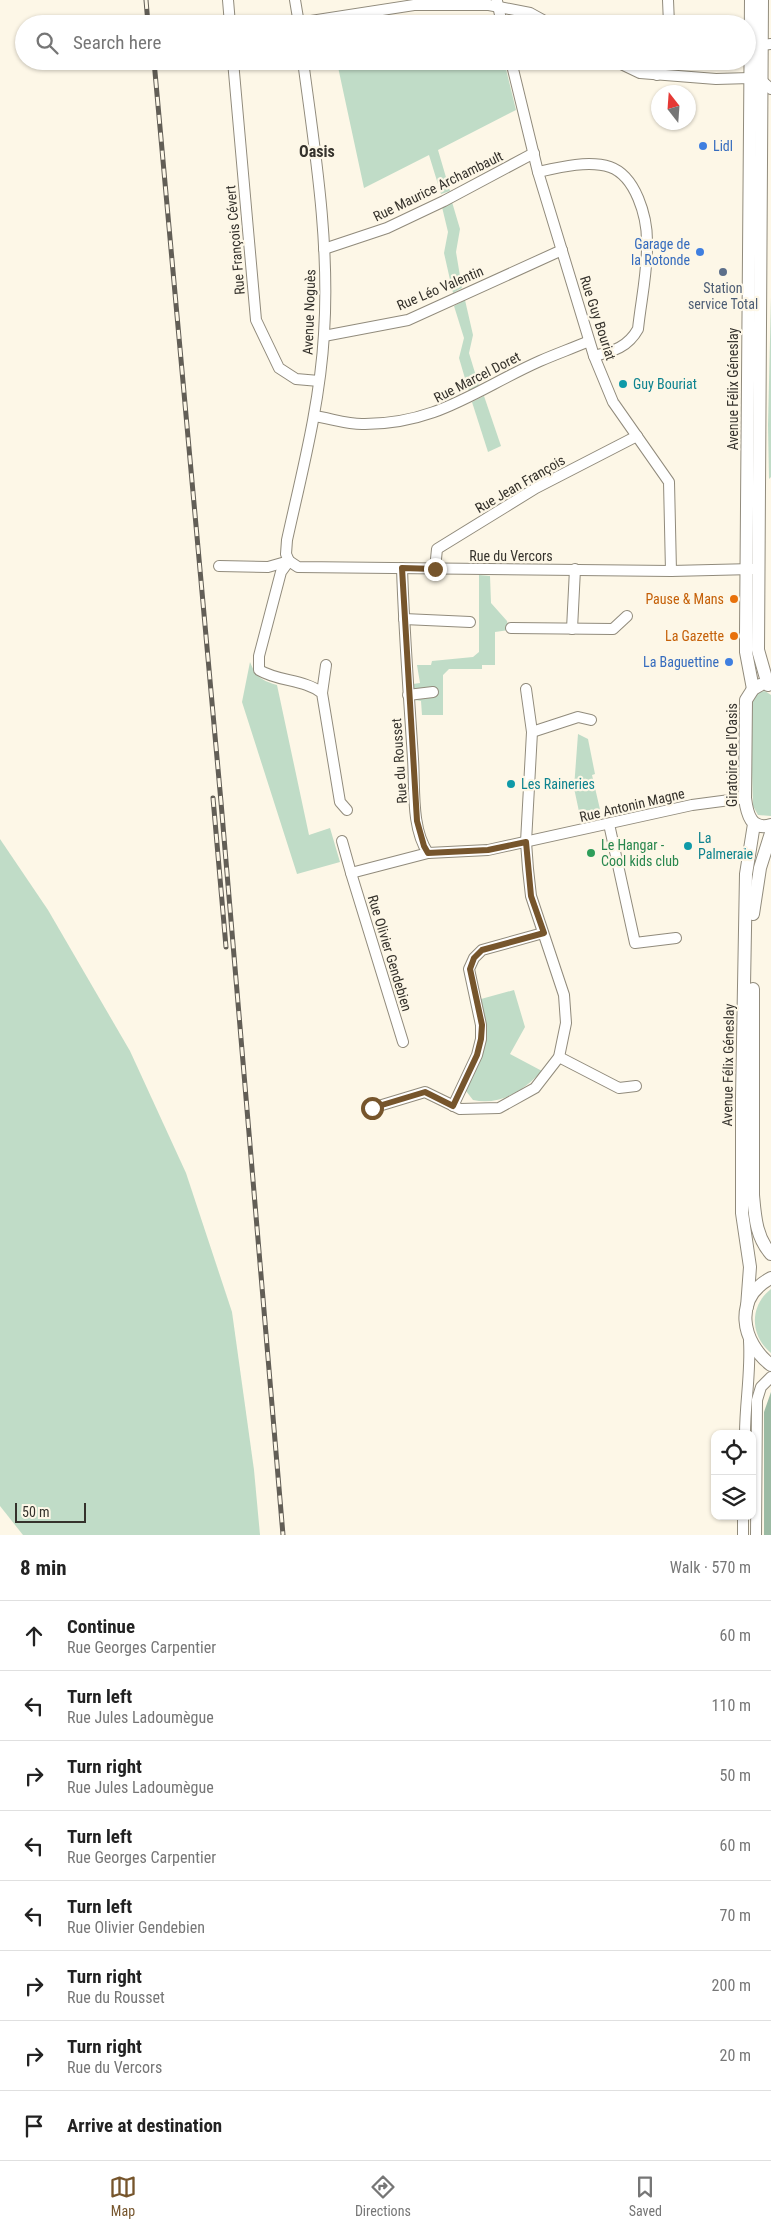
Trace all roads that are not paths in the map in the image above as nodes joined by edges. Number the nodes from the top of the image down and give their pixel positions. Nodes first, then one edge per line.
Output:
1 (228, 0) edge
2 (295, 0) edge
3 (668, 0) edge
4 (751, 0) edge
5 (762, 0) edge
6 (498, 3) edge
7 (229, 15) edge
8 (298, 15) edge
9 (350, 15) edge
10 (535, 15) edge
11 (669, 15) edge
12 (754, 15) edge
13 (756, 22) edge
14 (761, 45) edge
15 (235, 70) edge
16 (304, 70) edge
17 (513, 70) edge
18 (634, 70) edge
19 (658, 70) edge
20 (657, 75) junction
21 (761, 83) edge
22 (534, 153) junction
23 (538, 172) junction
24 (324, 249) junction
25 (562, 250) junction
26 (760, 252) edge
27 (324, 336) junction
28 (589, 341) junction
29 (594, 356) junction
30 (319, 381) junction
31 (314, 416) junction
32 (637, 436) junction
33 (289, 561) junction
34 (219, 566) dead end
35 (402, 568) junction
36 (435, 569) junction
37 (575, 569) junction
38 (752, 569) junction
39 (671, 571) junction
40 (627, 616) dead end
41 (404, 619) junction
42 (470, 622) dead end
43 (511, 628) dead end
44 (572, 629) junction
45 (326, 665) dead end
46 (770, 686) edge
47 (526, 689) dead end
48 (753, 689) junction
49 (433, 692) dead end
50 (322, 693) junction
51 (408, 695) junction
52 (592, 720) dead end
53 (532, 732) junction
54 (745, 798) junction
55 (347, 810) dead end
56 (610, 824) junction
57 (754, 824) junction
58 (771, 825) edge
59 (771, 833) edge
60 (342, 841) dead end
61 (526, 842) junction
62 (428, 853) junction
63 (351, 873) junction
64 (544, 933) junction
65 (676, 938) dead end
66 (403, 1042) dead end
67 (558, 1057) junction
68 (636, 1086) dead end
69 (453, 1106) junction
70 (372, 1108) dead end
71 (771, 1254) edge
72 (771, 1278) edge
73 (747, 1307) junction
74 (749, 1341) junction
75 (771, 1365) edge
76 (771, 1377) edge
77 (745, 1430) edge
78 (743, 1520) edge
79 (743, 1535) edge
80 (756, 1535) edge

1 - 7 street
2 - 8 street
3 - 11 street
4 - 12 main road, Avenue Félix Géneslay
5 - 14 main road, Avenue Félix Géneslay
6 - 9 street
6 - 10 street
13 - 14 main road, Avenue Félix Géneslay
14 - 21 main road, Avenue Félix Géneslay
15 - 30 street, Rue François Cévert
16 - 24 street, Avenue Noguès
17 - 22 street, Rue Guy Bouriat
18 - 20 street
19 - 20 street
20 - 21 street
21 - 26 main road, Avenue Félix Géneslay
22 - 23 street, Rue Guy Bouriat
22 - 24 street, Rue Maurice Archambault
23 - 25 street, Rue Guy Bouriat
23 - 29 street
24 - 27 street, Avenue Noguès
25 - 27 street, Rue Léo Valentin
25 - 28 street, Rue Guy Bouriat
26 - 38 main road, Avenue Félix Géneslay
27 - 30 street, Avenue Noguès
28 - 29 street, Rue Guy Bouriat
28 - 31 street, Rue Marcel Doret
29 - 32 street, Rue Guy Bouriat
30 - 31 street, Avenue Noguès
31 - 33 street, Avenue Noguès
32 - 36 street, Rue Jean François
32 - 39 street, Rue Guy Bouriat
33 - 34 street, Rue du Vercors
33 - 35 street, Rue du Vercors
33 - 50 street
35 - 36 street, Rue du Vercors
35 - 41 street, Rue du Rousset
36 - 37 street, Rue du Vercors
37 - 39 street, Rue du Vercors
37 - 44 street
38 - 39 street, Rue du Vercors
38 - 46 main road, Avenue Félix Géneslay
38 - 48 main road, Avenue Félix Géneslay
40 - 44 street
41 - 42 street
41 - 51 street, Rue du Rousset
43 - 44 street
45 - 50 street
46 - 48 main road, Giratoire de l'Oasis
47 - 53 street
48 - 54 main road, Giratoire de l'Oasis
49 - 51 street
50 - 55 street
51 - 62 street, Rue du Rousset
52 - 53 street
53 - 61 street
54 - 56 street, Rue Antonin Magne
54 - 57 main road, Giratoire de l'Oasis
56 - 61 street, Rue Antonin Magne
56 - 65 street
57 - 58 main road
57 - 73 main road, Avenue Félix Géneslay
59 - 71 main road, Avenue Félix Géneslay
60 - 63 street, Rue Olivier Gendebien
61 - 62 street
61 - 64 street
62 - 63 street
63 - 66 street, Rue Olivier Gendebien
64 - 67 street
64 - 69 street
67 - 68 street
67 - 69 street
69 - 70 street
72 - 73 main road
73 - 74 main road, Avenue Félix Géneslay
74 - 75 main road
74 - 77 street
76 - 80 street
78 - 79 street

